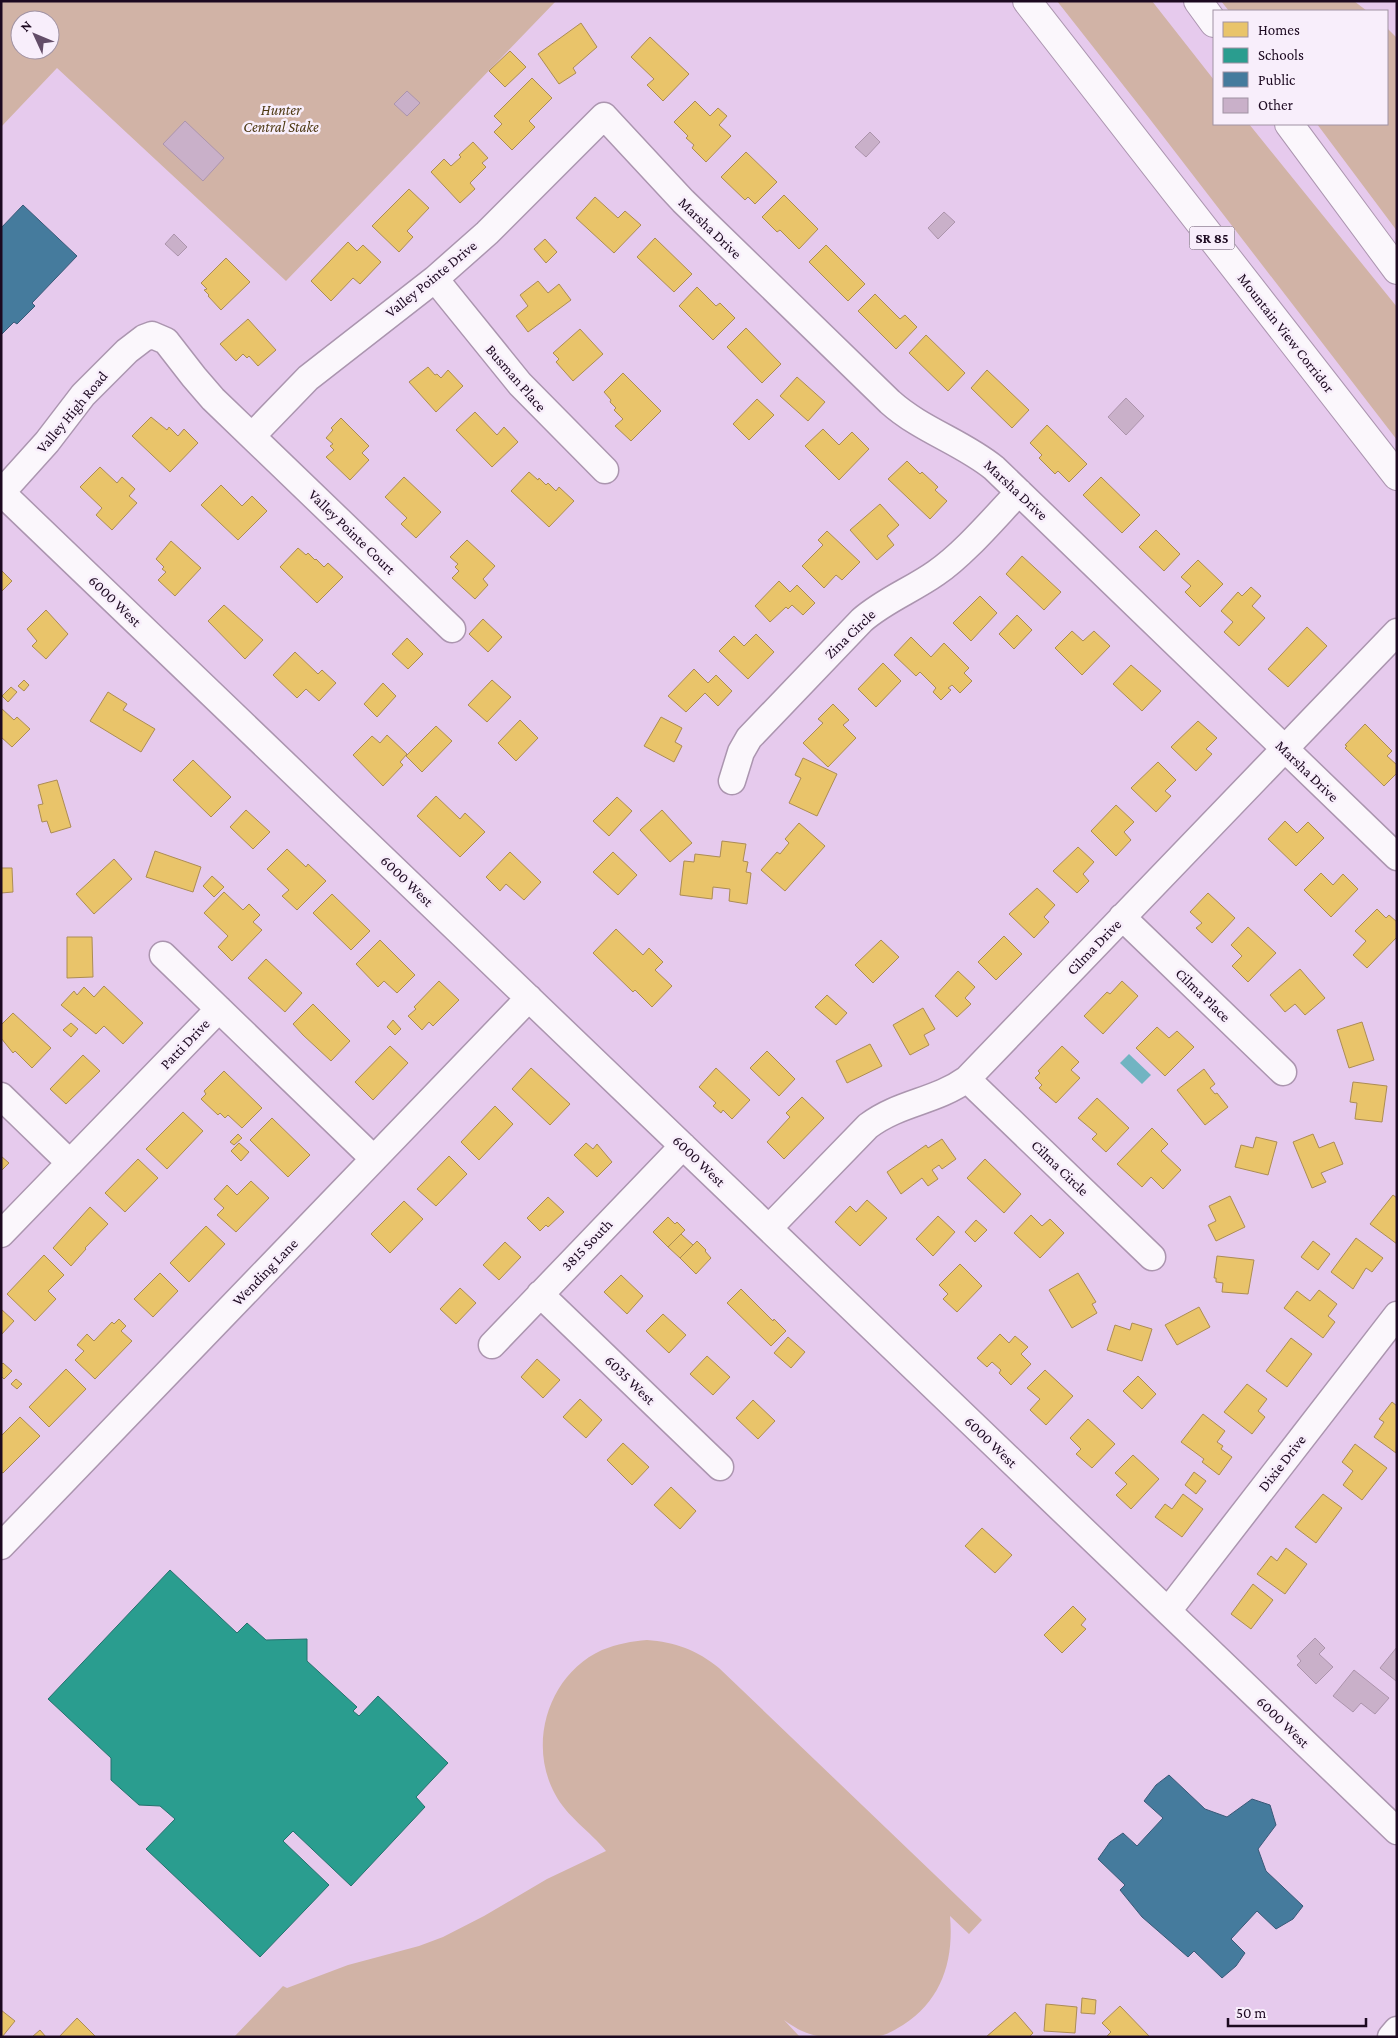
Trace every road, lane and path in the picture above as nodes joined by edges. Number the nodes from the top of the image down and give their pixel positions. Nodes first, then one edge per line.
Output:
1 (1027, 1) edge
2 (1198, 1) edge
3 (1213, 22) edge
4 (604, 116) joint
5 (1290, 125) edge
6 (1397, 270) edge
7 (435, 279) junction
8 (252, 436) junction
9 (605, 470) dead end
10 (1397, 476) edge
11 (1, 492) edge
12 (1019, 492) junction
13 (452, 629) dead end
14 (1397, 632) edge
15 (1284, 749) junction
16 (732, 781) dead end
17 (1397, 857) edge
18 (1122, 917) junction
19 (163, 955) dead end
20 (529, 998) junction
21 (219, 1009) junction
22 (1283, 1072) dead end
23 (967, 1079) junction
24 (1, 1096) edge
25 (682, 1146) junction
26 (374, 1158) junction
27 (70, 1162) junction
28 (769, 1228) junction
29 (1, 1234) edge
30 (1152, 1257) dead end
31 (540, 1294) junction
32 (1397, 1315) edge
33 (492, 1345) dead end
34 (720, 1466) dead end
35 (1, 1546) edge
36 (1168, 1611) junction
37 (1397, 1831) edge
38 (1397, 2030) edge
39 (1391, 2037) edge

1 - 10 highway, Mountain View Corridor / SR 85
2 - 3 highway
4 - 7 street, Valley Pointe Drive
4 - 12 street, Marsha Drive
5 - 6 highway
7 - 8 street, Valley Pointe Drive
7 - 9 street, Busman Place
8 - 11 street, Valley High Road
8 - 13 street, Valley Pointe Court
11 - 20 street, 6000 West
12 - 15 street, Marsha Drive
12 - 16 street, Zina Circle
14 - 15 street, Cilma Drive
15 - 17 street, Marsha Drive
15 - 18 street, Cilma Drive
18 - 22 street, Cilma Place
18 - 23 street, Cilma Drive
19 - 21 street
20 - 25 street, 6000 West
20 - 26 street, Wending Lane
21 - 26 street, Patti Drive
21 - 27 street, Patti Drive
23 - 28 street, Cilma Drive
23 - 30 street, Cilma Circle
24 - 27 street
25 - 28 street, 6000 West
25 - 31 street, 3815 South
26 - 35 street, Wending Lane
27 - 29 street, Patti Drive
28 - 36 street, 6000 West
31 - 33 street, 3815 South
31 - 34 street, 6035 West
32 - 36 street, Dixie Drive
36 - 37 street, 6000 West
38 - 39 street

